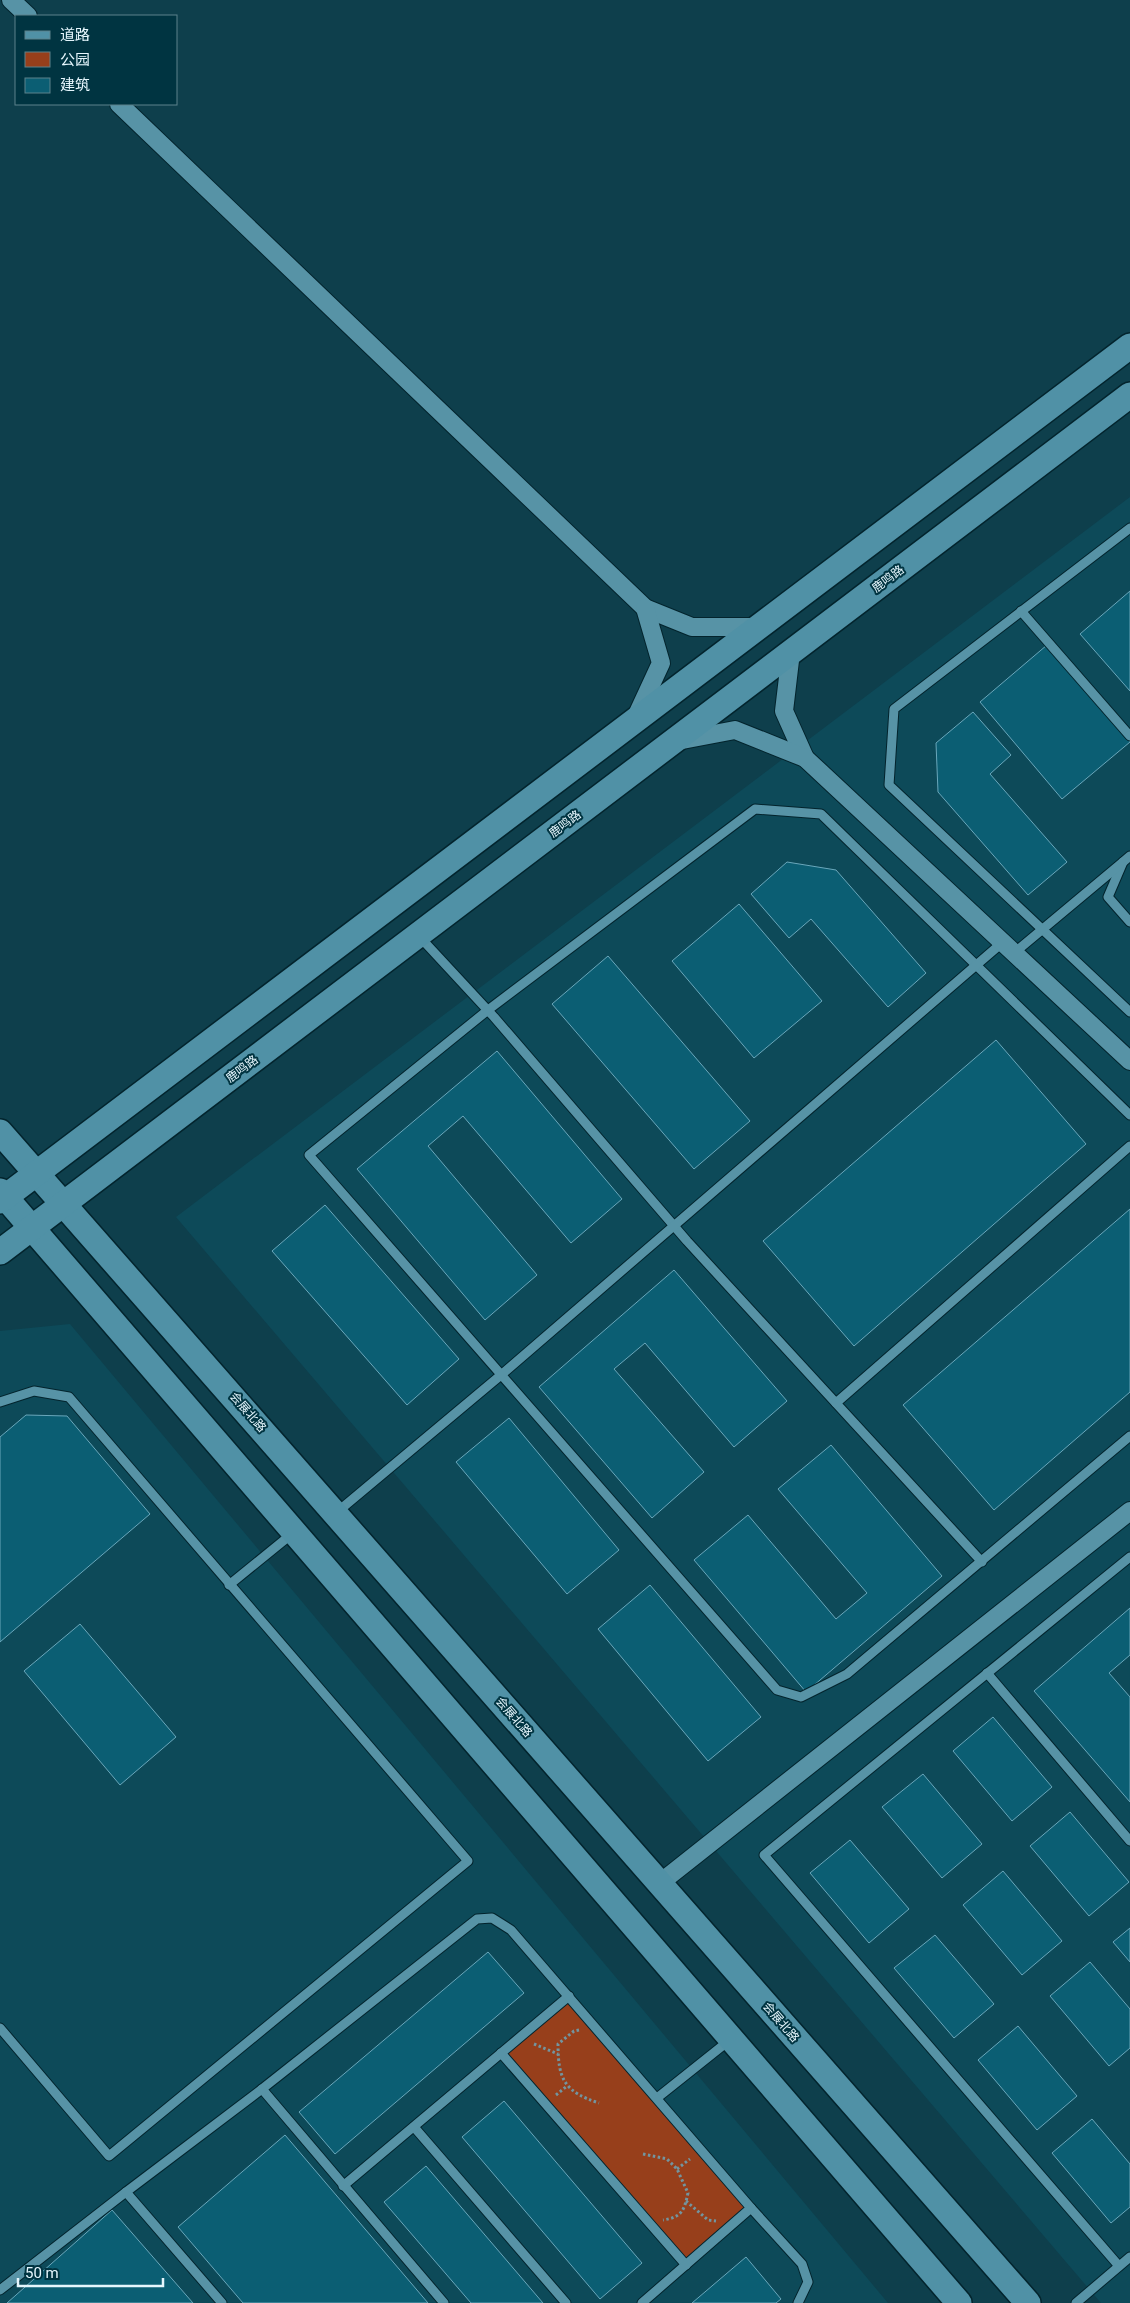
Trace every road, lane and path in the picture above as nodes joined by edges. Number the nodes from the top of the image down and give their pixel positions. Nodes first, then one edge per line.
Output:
1 (11, 0) edge
2 (27, 15) edge
3 (121, 105) edge
4 (1130, 346) edge
5 (1128, 400) edge
6 (1130, 528) edge
7 (645, 608) junction
8 (1021, 612) junction
9 (758, 627) junction
10 (791, 652) junction
11 (635, 720) junction
12 (1130, 736) edge
13 (672, 742) junction
14 (805, 758) junction
15 (1127, 859) edge
16 (1130, 922) edge
17 (1043, 930) junction
18 (418, 935) junction
19 (1008, 947) junction
20 (975, 964) junction
21 (488, 1010) junction
22 (1130, 1012) edge
23 (1130, 1061) edge
24 (1130, 1115) edge
25 (0, 1132) edge
26 (1130, 1146) edge
27 (36, 1174) junction
28 (2, 1197) edge
29 (65, 1203) junction
30 (674, 1226) junction
31 (30, 1229) junction
32 (0, 1252) edge
33 (501, 1375) junction
34 (0, 1402) edge
35 (836, 1403) junction
36 (1130, 1436) edge
37 (1130, 1511) edge
38 (336, 1513) junction
39 (293, 1533) junction
40 (1130, 1557) edge
41 (982, 1562) junction
42 (229, 1585) junction
43 (987, 1673) junction
44 (1130, 1841) edge
45 (660, 1883) junction
46 (569, 1996) junction
47 (595, 2027) junction
48 (0, 2028) edge
49 (520, 2037) junction
50 (731, 2039) junction
51 (501, 2053) junction
52 (558, 2054) junction
53 (262, 2089) junction
54 (657, 2098) junction
55 (599, 2103) dead end
56 (414, 2127) junction
57 (643, 2154) dead end
58 (344, 2186) junction
59 (126, 2192) junction
60 (686, 2201) junction
61 (751, 2208) junction
62 (643, 2216) junction
63 (732, 2225) junction
64 (1130, 2257) edge
65 (686, 2265) junction
66 (1119, 2266) junction
67 (0, 2290) edge
68 (222, 2303) edge
69 (444, 2303) edge
70 (566, 2303) edge
71 (642, 2303) edge
72 (798, 2303) edge
73 (959, 2303) edge
74 (1028, 2303) edge
75 (1076, 2303) edge

1 - 2 street
3 - 7 street
4 - 9 main road
5 - 10 main road, 鹿鸣路
6 - 8 lane
7 - 9 street
7 - 11 street
8 - 12 lane
8 - 17 lane
9 - 11 main road
10 - 13 main road, 鹿鸣路
10 - 14 street
11 - 27 main road
13 - 14 street
13 - 18 main road, 鹿鸣路
14 - 19 street
15 - 16 lane
15 - 17 lane
17 - 19 lane
17 - 22 lane
18 - 21 lane
18 - 29 main road, 鹿鸣路
19 - 20 lane
19 - 23 street
20 - 21 lane
20 - 24 lane
20 - 30 lane
21 - 30 lane
21 - 33 lane
25 - 27 main road, 会展北路
26 - 35 lane
27 - 28 main road
27 - 29 main road, 会展北路
28 - 31 main road
29 - 31 main road, 鹿鸣路
29 - 38 main road, 会展北路
30 - 33 lane
30 - 35 lane
31 - 32 main road, 鹿鸣路
31 - 39 main road
33 - 38 lane
33 - 41 lane
34 - 42 lane
35 - 41 lane
36 - 41 lane
37 - 45 street
38 - 45 main road, 会展北路
39 - 42 lane
39 - 50 main road
40 - 43 lane
42 - 48 lane
43 - 44 lane
43 - 66 lane
45 - 74 main road, 会展北路
46 - 47 lane
46 - 49 lane
46 - 53 lane
47 - 52 path
47 - 54 lane
49 - 51 lane
49 - 52 path
50 - 54 lane
50 - 73 main road
51 - 56 lane
51 - 62 lane
52 - 55 path
53 - 58 lane
53 - 59 lane
54 - 61 lane
56 - 58 lane
56 - 70 lane
57 - 60 path
58 - 69 lane
59 - 67 lane
59 - 68 lane
60 - 62 path
60 - 63 path
61 - 63 lane
61 - 72 lane
62 - 65 lane
63 - 65 lane
64 - 66 lane
65 - 71 lane
66 - 75 lane

